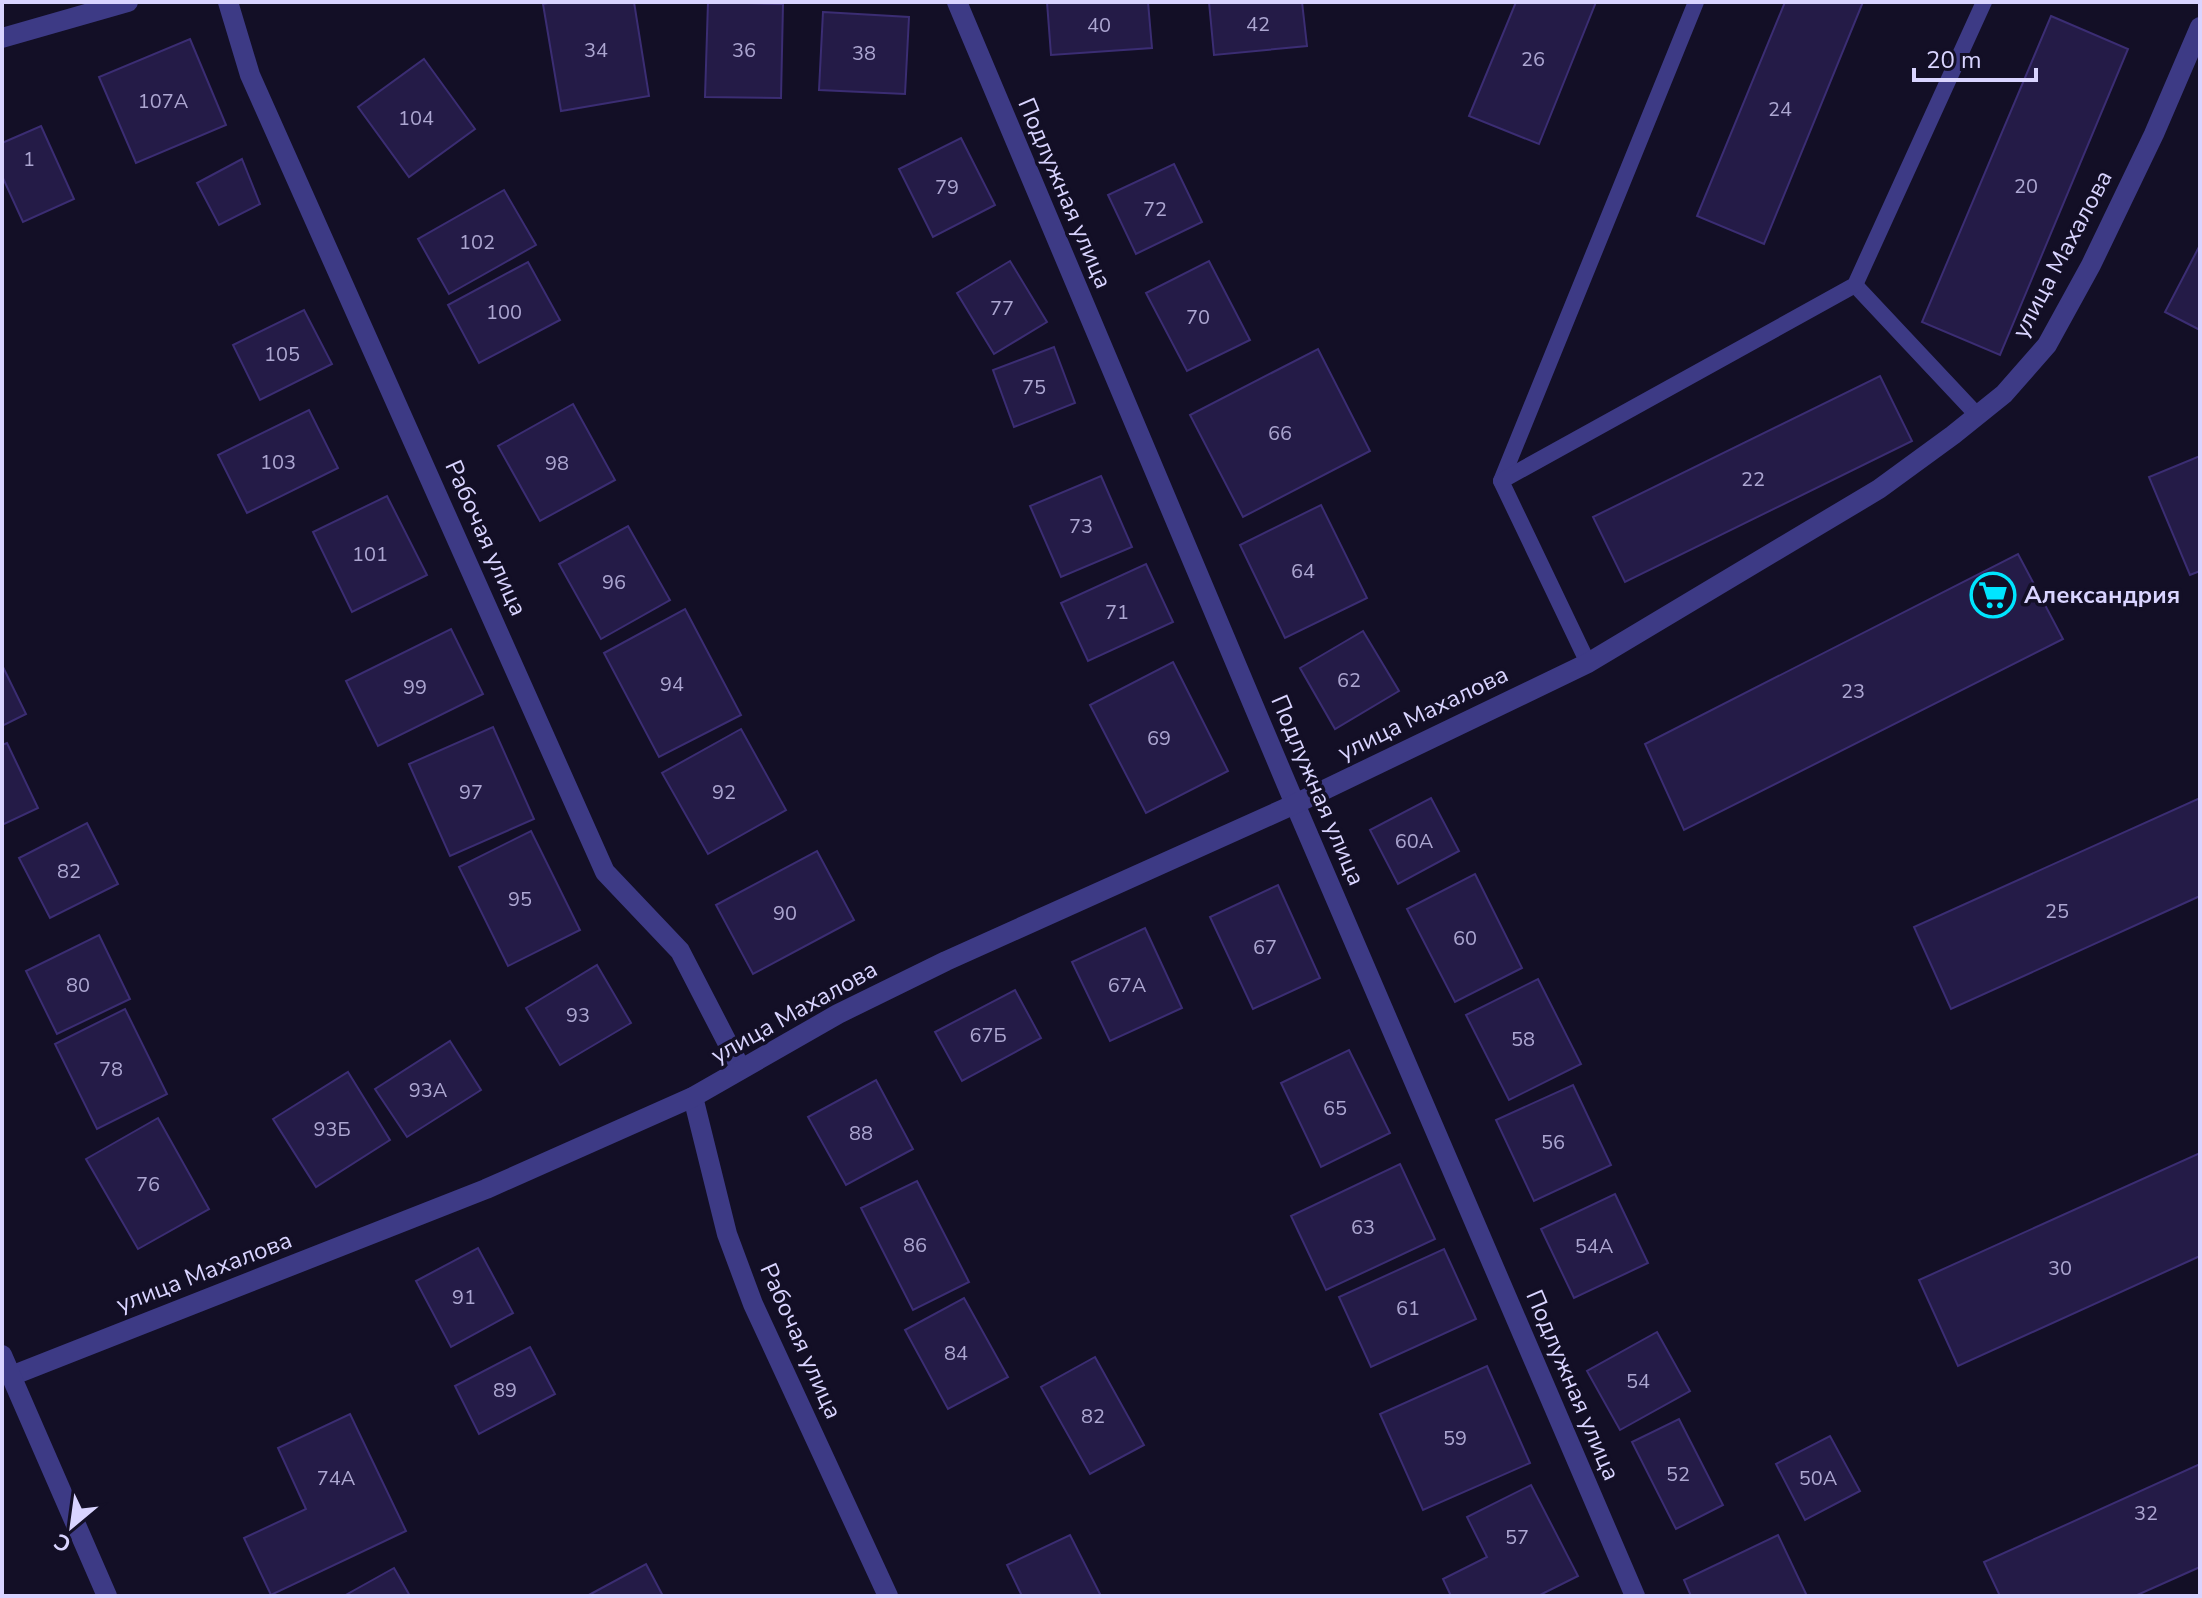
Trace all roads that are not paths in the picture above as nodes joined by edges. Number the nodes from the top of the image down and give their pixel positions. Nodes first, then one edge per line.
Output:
1 (128, 2) edge
2 (228, 2) edge
3 (957, 2) edge
4 (1696, 2) edge
5 (1984, 2) edge
6 (2200, 27) edge
7 (2, 38) edge
8 (1855, 285) junction
9 (1978, 416) junction
10 (1501, 481) junction
11 (1588, 663) junction
12 (1295, 804) junction
13 (741, 1069) junction
14 (693, 1097) junction
15 (2, 1355) edge
16 (7, 1377) edge
17 (107, 1596) edge
18 (888, 1596) edge
19 (1635, 1596) edge

1 - 7 street
2 - 13 street, Рабочая улица
3 - 12 street, Подлужная улица
4 - 10 lane
5 - 8 lane
6 - 9 street, улица Махалова
8 - 9 lane
8 - 10 lane
9 - 11 street, улица Махалова
10 - 11 lane
11 - 12 street, улица Махалова
12 - 13 street, улица Махалова
12 - 19 street, Подлужная улица
13 - 14 street, улица Махалова
14 - 16 street, улица Махалова
14 - 18 street, Рабочая улица
15 - 16 street
16 - 17 street

